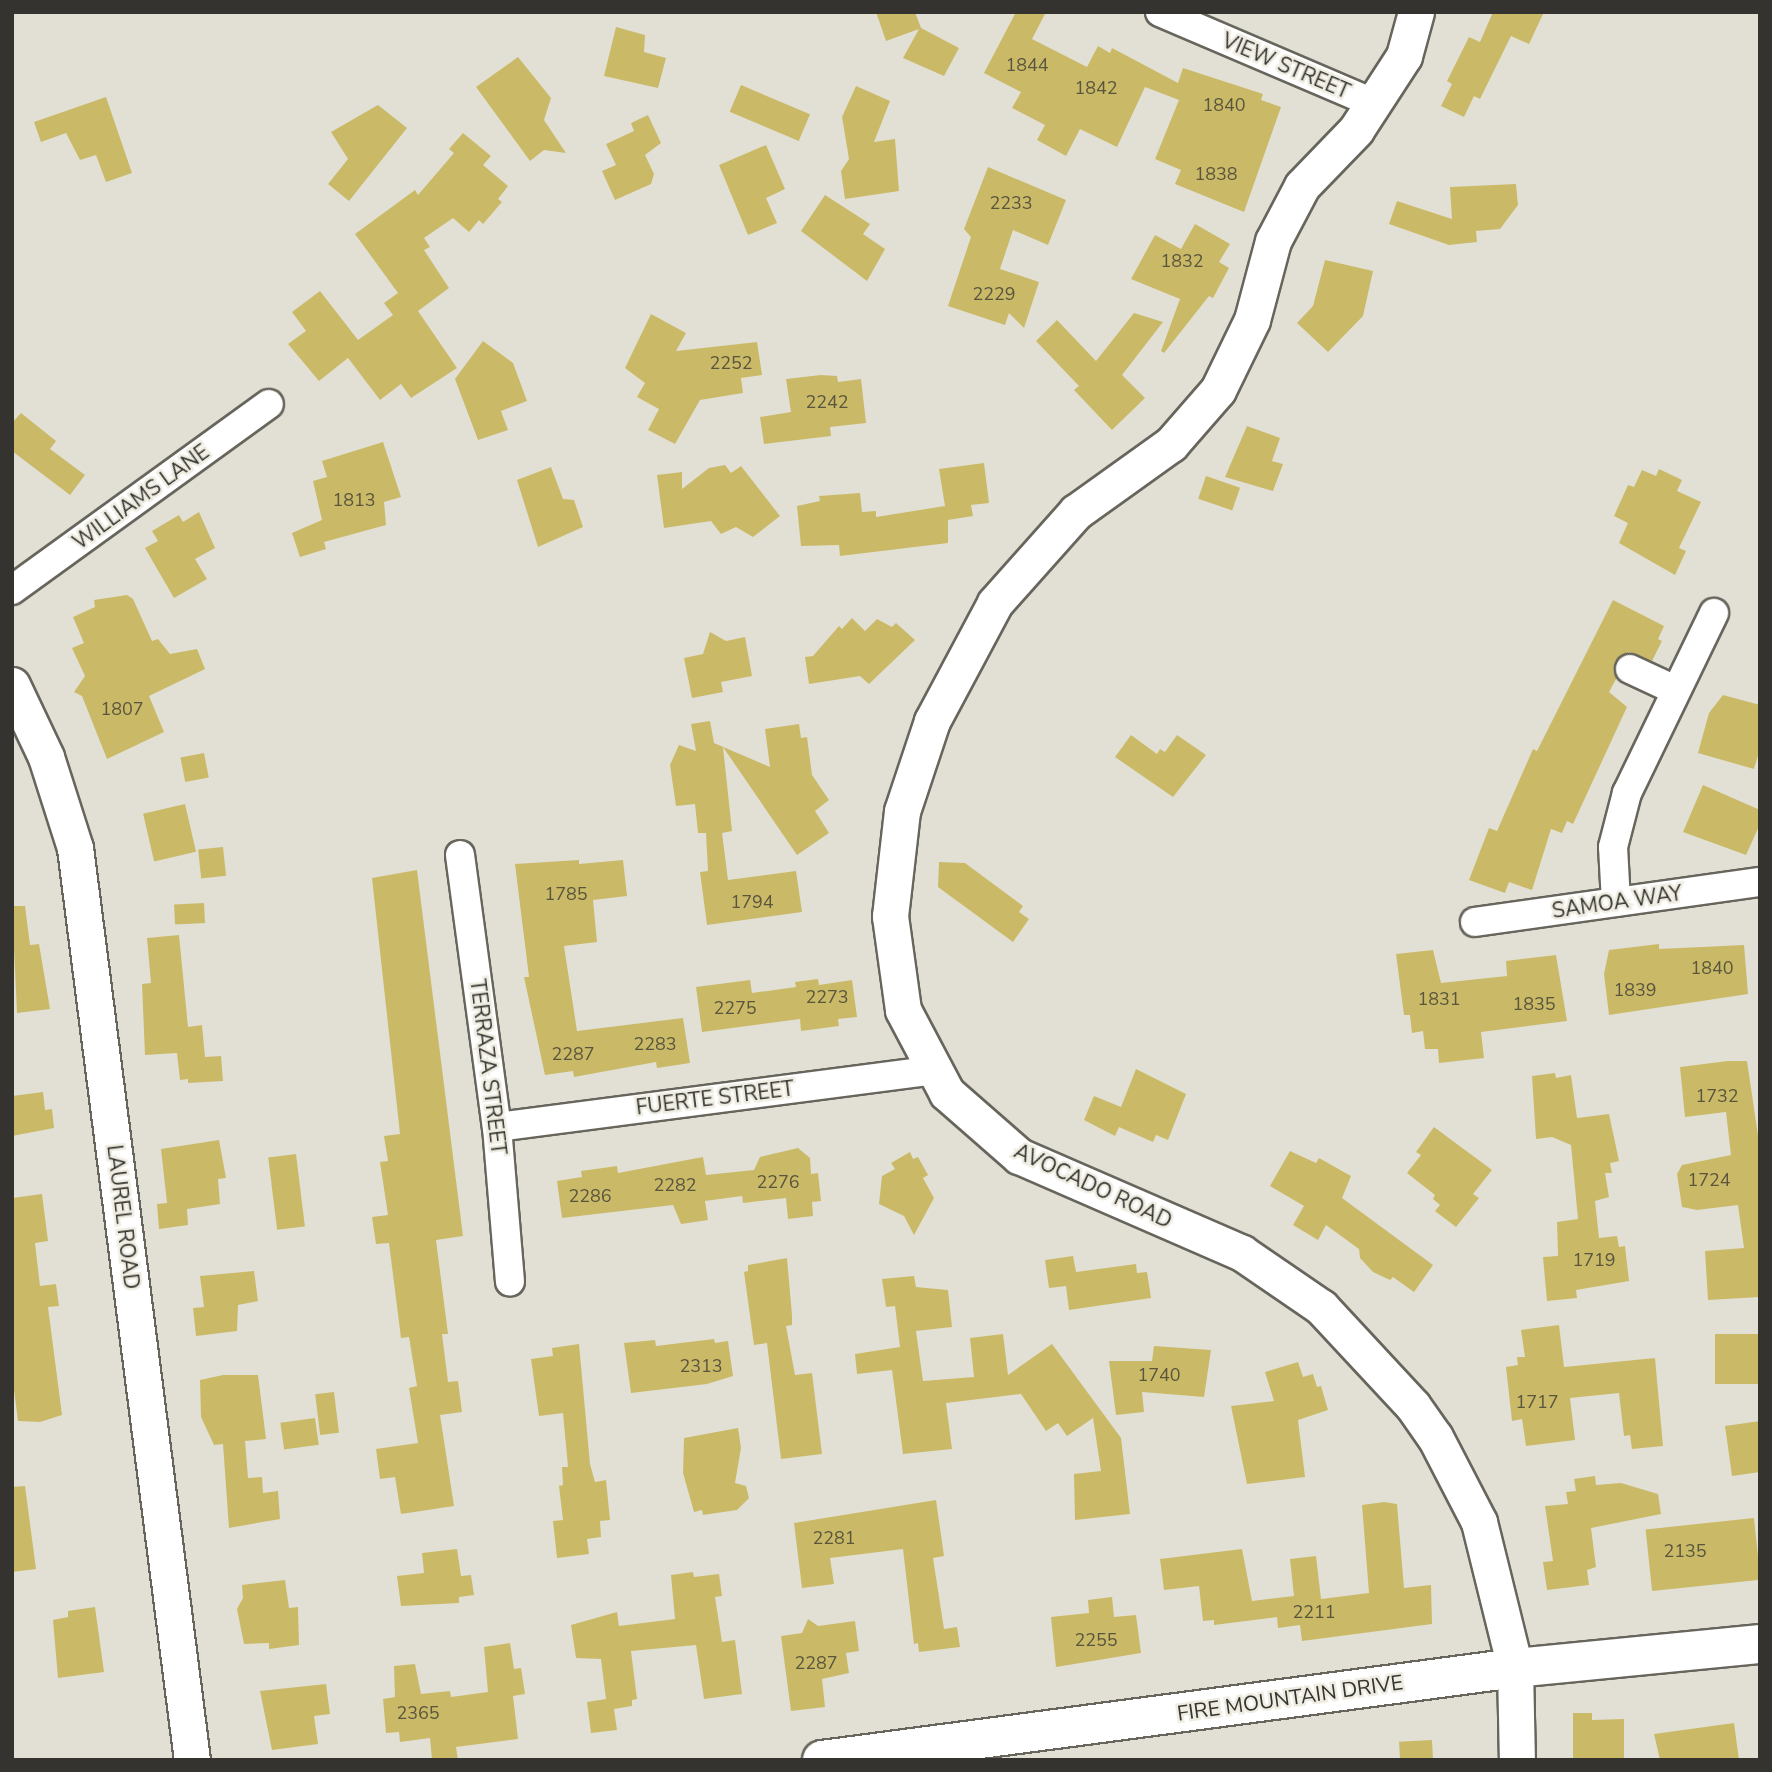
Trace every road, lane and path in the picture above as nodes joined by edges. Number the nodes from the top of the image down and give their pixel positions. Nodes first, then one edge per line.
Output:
1 (1160, 12) edge
2 (1416, 12) edge
3 (1373, 103) junction
4 (270, 404) dead end
5 (12, 590) edge
6 (1714, 613) dead end
7 (1630, 669) dead end
8 (12, 685) edge
9 (1675, 690) junction
10 (460, 855) dead end
11 (1760, 882) edge
12 (1616, 902) junction
13 (1475, 922) dead end
14 (934, 1070) junction
15 (497, 1127) junction
16 (510, 1281) dead end
17 (1760, 1643) edge
18 (1515, 1668) junction
19 (192, 1760) edge
20 (822, 1760) edge
21 (1517, 1760) edge

1 - 3 street, VIEW STREET
2 - 3 street, AVOCADO ROAD
3 - 14 street, AVOCADO ROAD
4 - 5 street, WILLIAMS LANE
6 - 9 street
7 - 9 street
8 - 19 street, LAUREL ROAD
9 - 12 street
10 - 15 street, TERRAZA STREET
11 - 12 street, SAMOA WAY
12 - 13 street, SAMOA WAY
14 - 15 street, FUERTE STREET
14 - 18 street, AVOCADO ROAD
15 - 16 street, TERRAZA STREET
17 - 18 main road, FIRE MOUNTAIN DRIVE
18 - 20 main road, FIRE MOUNTAIN DRIVE
18 - 21 street, AVOCADO ROAD

